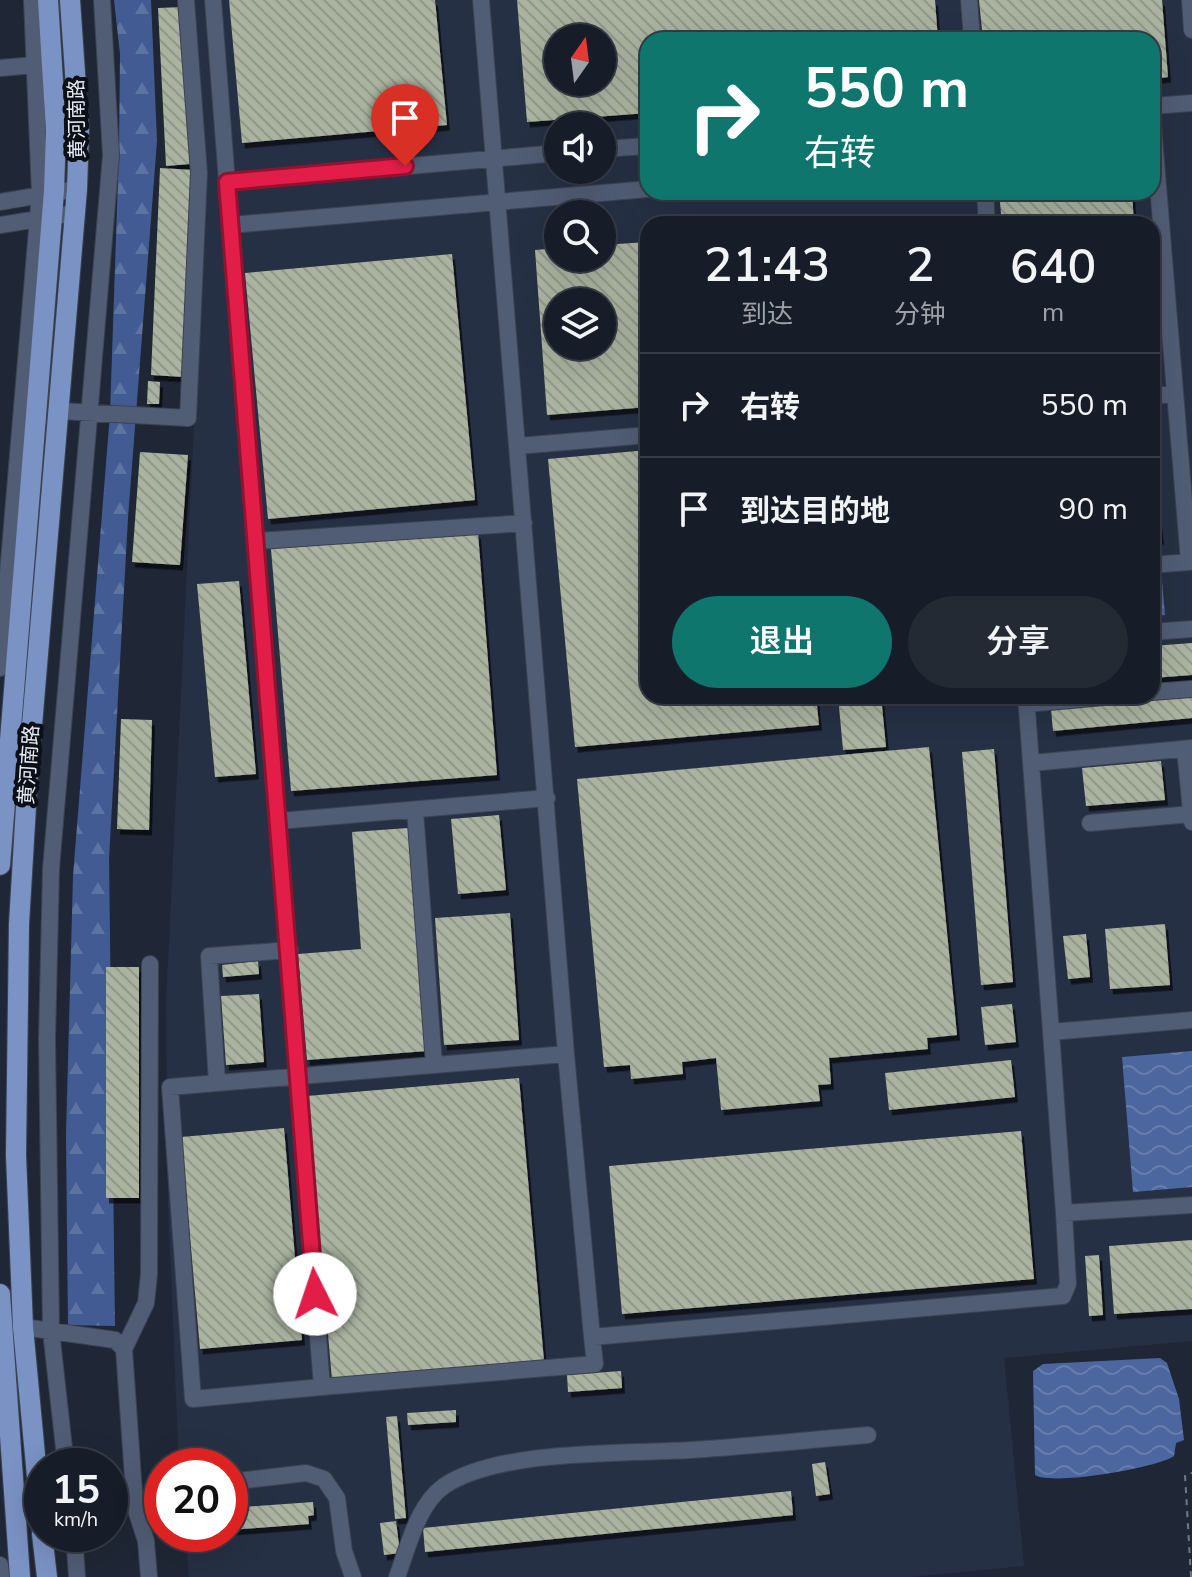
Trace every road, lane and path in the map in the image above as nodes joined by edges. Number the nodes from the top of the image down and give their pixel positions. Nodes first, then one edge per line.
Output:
1 (32, 0) edge
2 (48, 0) edge
3 (70, 0) edge
4 (102, 0) edge
5 (186, 0) edge
6 (213, 0) edge
7 (481, 0) edge
8 (969, 0) edge
9 (1190, 0) edge
10 (1192, 30) edge
11 (971, 32) edge
12 (45, 64) junction
13 (0, 68) edge
14 (1192, 103) edge
15 (1160, 105) edge
16 (640, 147) edge
17 (616, 148) edge
18 (544, 154) edge
19 (494, 158) junction
20 (227, 182) junction
21 (77, 189) junction
22 (640, 190) edge
23 (47, 192) junction
24 (0, 202) edge
25 (498, 202) junction
26 (75, 213) junction
27 (44, 216) junction
28 (1160, 224) edge
29 (0, 225) edge
30 (231, 225) junction
31 (1175, 394) junction
32 (1160, 395) edge
33 (60, 411) junction
34 (89, 412) junction
35 (640, 436) edge
36 (518, 446) junction
37 (14, 491) edge
38 (524, 523) junction
39 (258, 541) junction
40 (1191, 563) edge
41 (1160, 565) edge
42 (1192, 629) edge
43 (1160, 631) edge
44 (0, 668) edge
45 (1192, 689) edge
46 (1160, 691) edge
47 (1027, 704) edge
48 (1189, 749) edge
49 (1032, 763) junction
50 (547, 798) junction
51 (415, 810) junction
52 (1191, 814) edge
53 (279, 821) junction
54 (1192, 822) edge
55 (1090, 823) dead end
56 (0, 865) edge
57 (290, 950) junction
58 (150, 964) dead end
59 (1192, 1020) edge
60 (1051, 1032) junction
61 (566, 1054) junction
62 (434, 1064) junction
63 (300, 1076) junction
64 (217, 1083) junction
65 (1192, 1205) edge
66 (1064, 1213) junction
67 (0, 1294) edge
68 (23, 1327) junction
69 (51, 1331) junction
70 (592, 1337) junction
71 (124, 1349) junction
72 (322, 1387) junction
73 (868, 1435) dead end
74 (34, 1448) edge
75 (64, 1448) edge
76 (1192, 1473) edge
77 (248, 1480) edge
78 (44, 1552) edge
79 (75, 1552) edge
80 (0, 1565) edge
81 (1, 1577) edge
82 (20, 1577) edge
83 (47, 1577) edge
84 (77, 1577) edge
85 (149, 1577) edge
86 (353, 1577) edge
87 (397, 1577) edge
88 (1191, 1577) edge

1 - 12 street
2 - 12 main road, 黄河南路
3 - 21 main road, 黄河南路
4 - 34 street
5 - 34 street
6 - 20 street
7 - 19 street
8 - 11 street
9 - 10 street
12 - 13 street
12 - 23 main road, 黄河南路
14 - 15 street
16 - 17 street
18 - 19 street
19 - 20 street
19 - 25 street
20 - 30 street
21 - 23 street
21 - 26 main road, 黄河南路
22 - 25 street
23 - 24 street
23 - 27 main road, 黄河南路
25 - 30 street
25 - 36 street
26 - 27 street
26 - 33 main road, 黄河南路
27 - 29 street
27 - 37 main road, 黄河南路
28 - 31 street
30 - 39 street
31 - 32 street
31 - 40 street
33 - 34 street
33 - 68 main road, 黄河南路
34 - 69 street
35 - 36 street
36 - 38 street
37 - 44 street
37 - 56 main road, 黄河南路
38 - 39 street
38 - 50 street
39 - 53 street
40 - 41 street
42 - 43 street
45 - 46 street
47 - 49 street
48 - 49 street
48 - 52 street
49 - 60 street
50 - 51 street
50 - 61 street
51 - 53 street
51 - 62 street
52 - 54 street
52 - 55 street
53 - 57 street
57 - 63 street
57 - 64 street
58 - 71 street
59 - 60 street
60 - 66 street
61 - 62 street
61 - 70 street
62 - 63 street
63 - 64 street
63 - 72 street
64 - 72 street
65 - 66 street
66 - 70 street
67 - 82 main road
68 - 69 street
68 - 74 main road, 黄河南路
69 - 71 street
69 - 75 street
70 - 72 street
71 - 85 street
73 - 87 street
76 - 88 path
77 - 86 street
78 - 83 main road, 黄河南路
79 - 84 street
80 - 81 street

